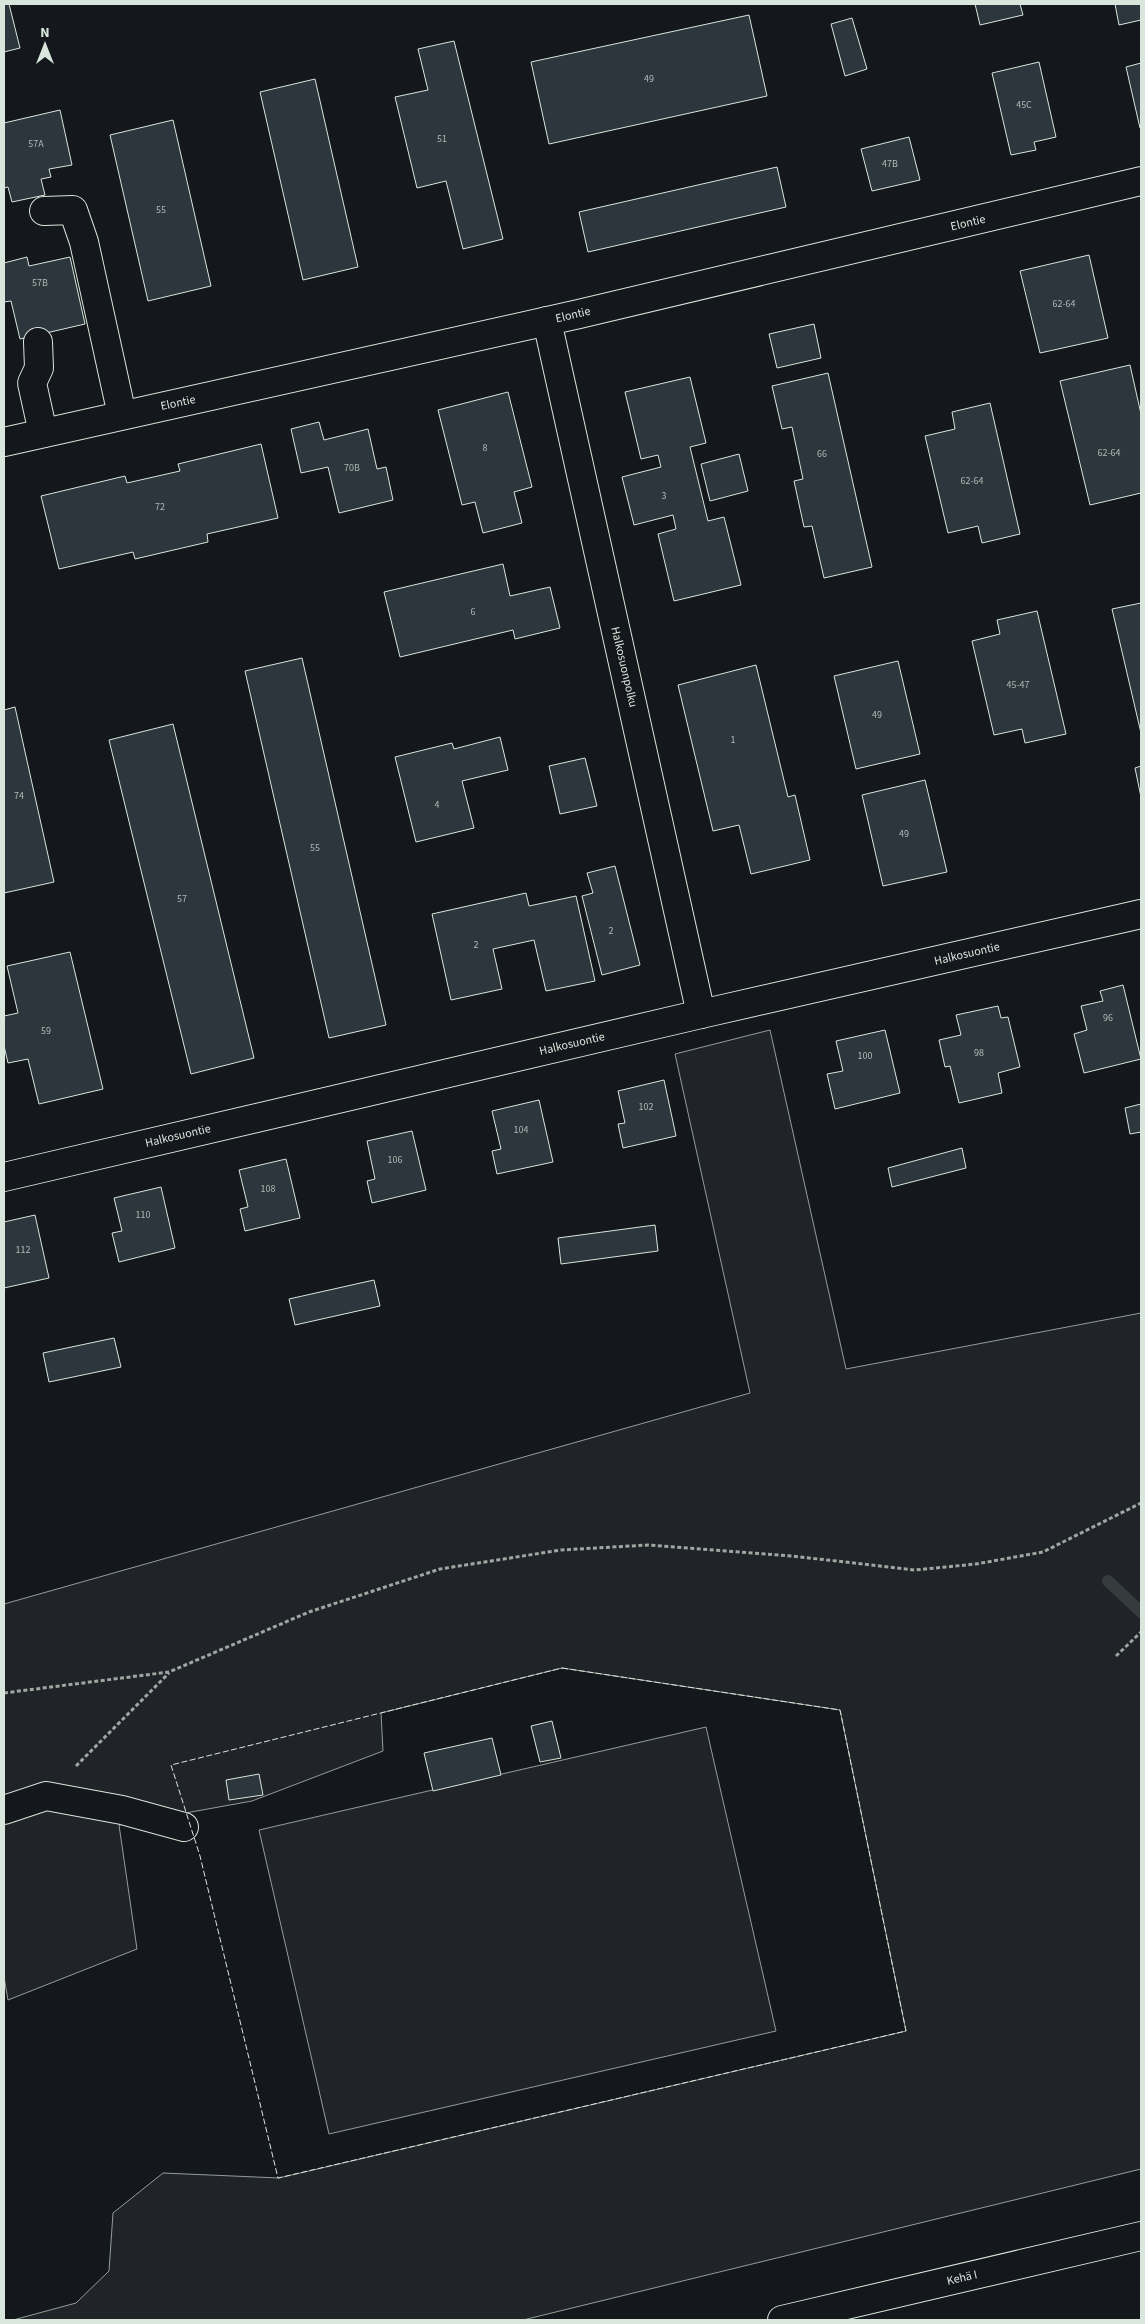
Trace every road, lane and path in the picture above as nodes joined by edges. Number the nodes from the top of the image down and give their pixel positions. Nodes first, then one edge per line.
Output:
1 (1141, 182) edge
2 (44, 211) dead end
3 (547, 321) junction
4 (38, 342) dead end
5 (122, 415) junction
6 (43, 433) junction
7 (4, 442) edge
8 (1141, 914) edge
9 (701, 1014) junction
10 (4, 1177) edge
11 (1141, 1503) edge
12 (1141, 1632) edge
13 (1116, 1656) dead end
14 (169, 1672) junction
15 (4, 1693) edge
16 (46, 1796) junction
17 (4, 1810) edge
18 (184, 1827) dead end
19 (1141, 2236) edge
20 (782, 2320) edge

1 - 3 main road, Elontie
2 - 5 main road
3 - 5 main road, Elontie
3 - 9 main road, Halkosuonpolku
4 - 6 main road
5 - 6 main road, Elontie
6 - 7 main road, Elontie
8 - 9 main road, Halkosuontie
9 - 10 main road, Halkosuontie
11 - 14 path
12 - 13 path
14 - 15 path
14 - 16 path
16 - 17 main road
16 - 18 main road
19 - 20 main road, Kehä I

